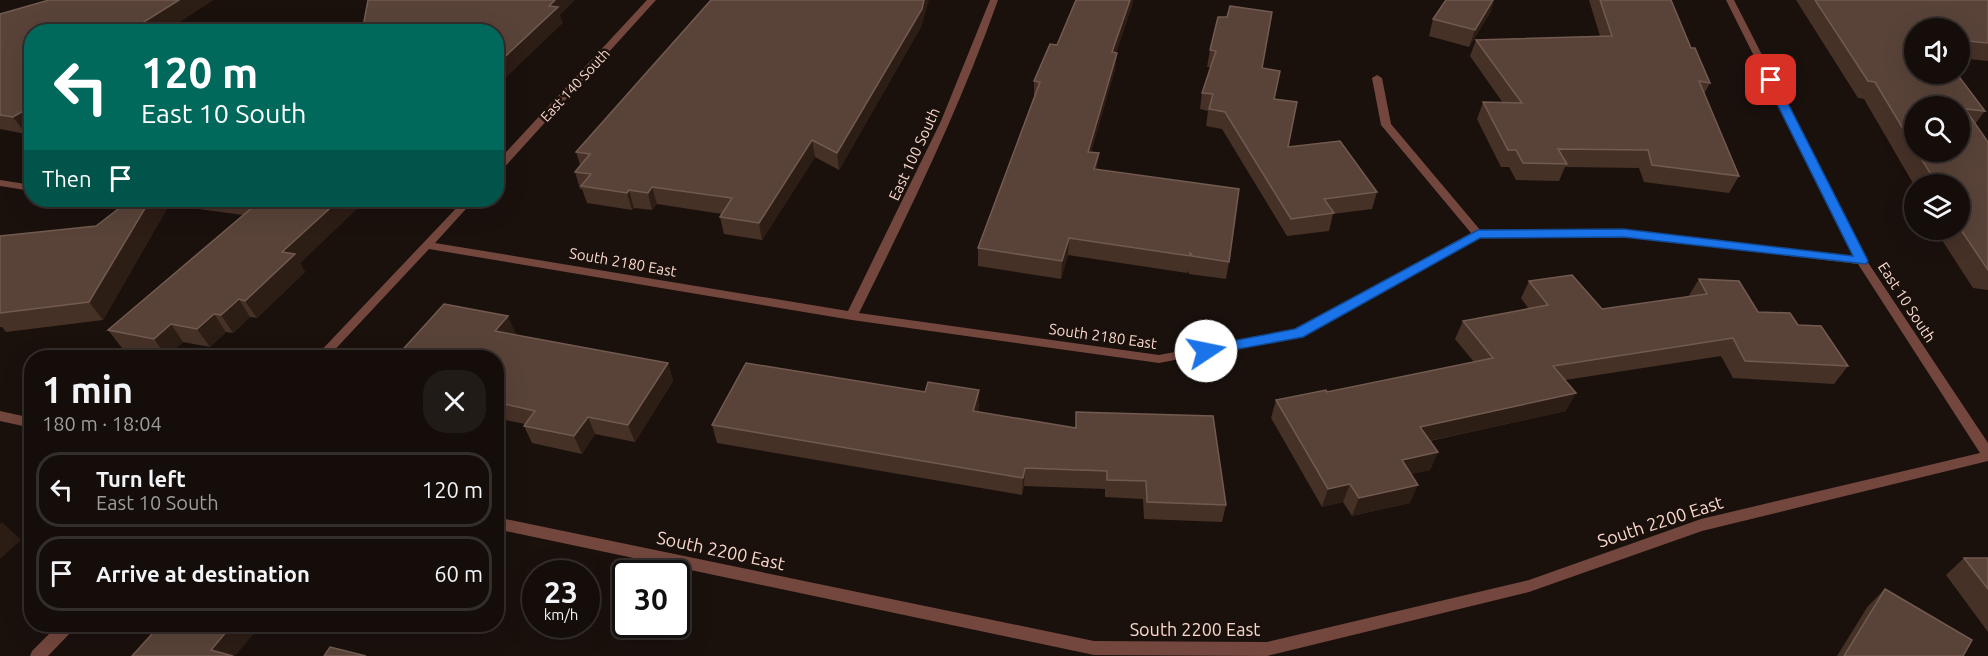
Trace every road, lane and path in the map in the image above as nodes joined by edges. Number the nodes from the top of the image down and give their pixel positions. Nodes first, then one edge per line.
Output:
1 (652, 0) edge
2 (994, 0) edge
3 (1730, 0) edge
4 (1377, 78) dead end
5 (504, 161) edge
6 (0, 183) edge
7 (24, 187) edge
8 (462, 207) edge
9 (1478, 234) junction
10 (427, 244) junction
11 (1862, 261) junction
12 (852, 316) junction
13 (328, 350) edge
14 (0, 416) edge
15 (24, 421) edge
16 (1988, 455) edge
17 (504, 525) edge
18 (61, 632) edge
19 (1268, 652) edge
20 (38, 656) edge

1 - 5 street, East 140 South
2 - 12 street, East 100 South
3 - 11 street, East 10 South
4 - 9 street
6 - 7 street
8 - 10 street
9 - 11 street, South 2180 East
9 - 12 street, South 2180 East
10 - 12 street, South 2180 East
10 - 13 street
11 - 16 street, East 10 South
14 - 15 street
16 - 19 street, South 2200 East
17 - 19 street, South 2200 East
18 - 20 street

